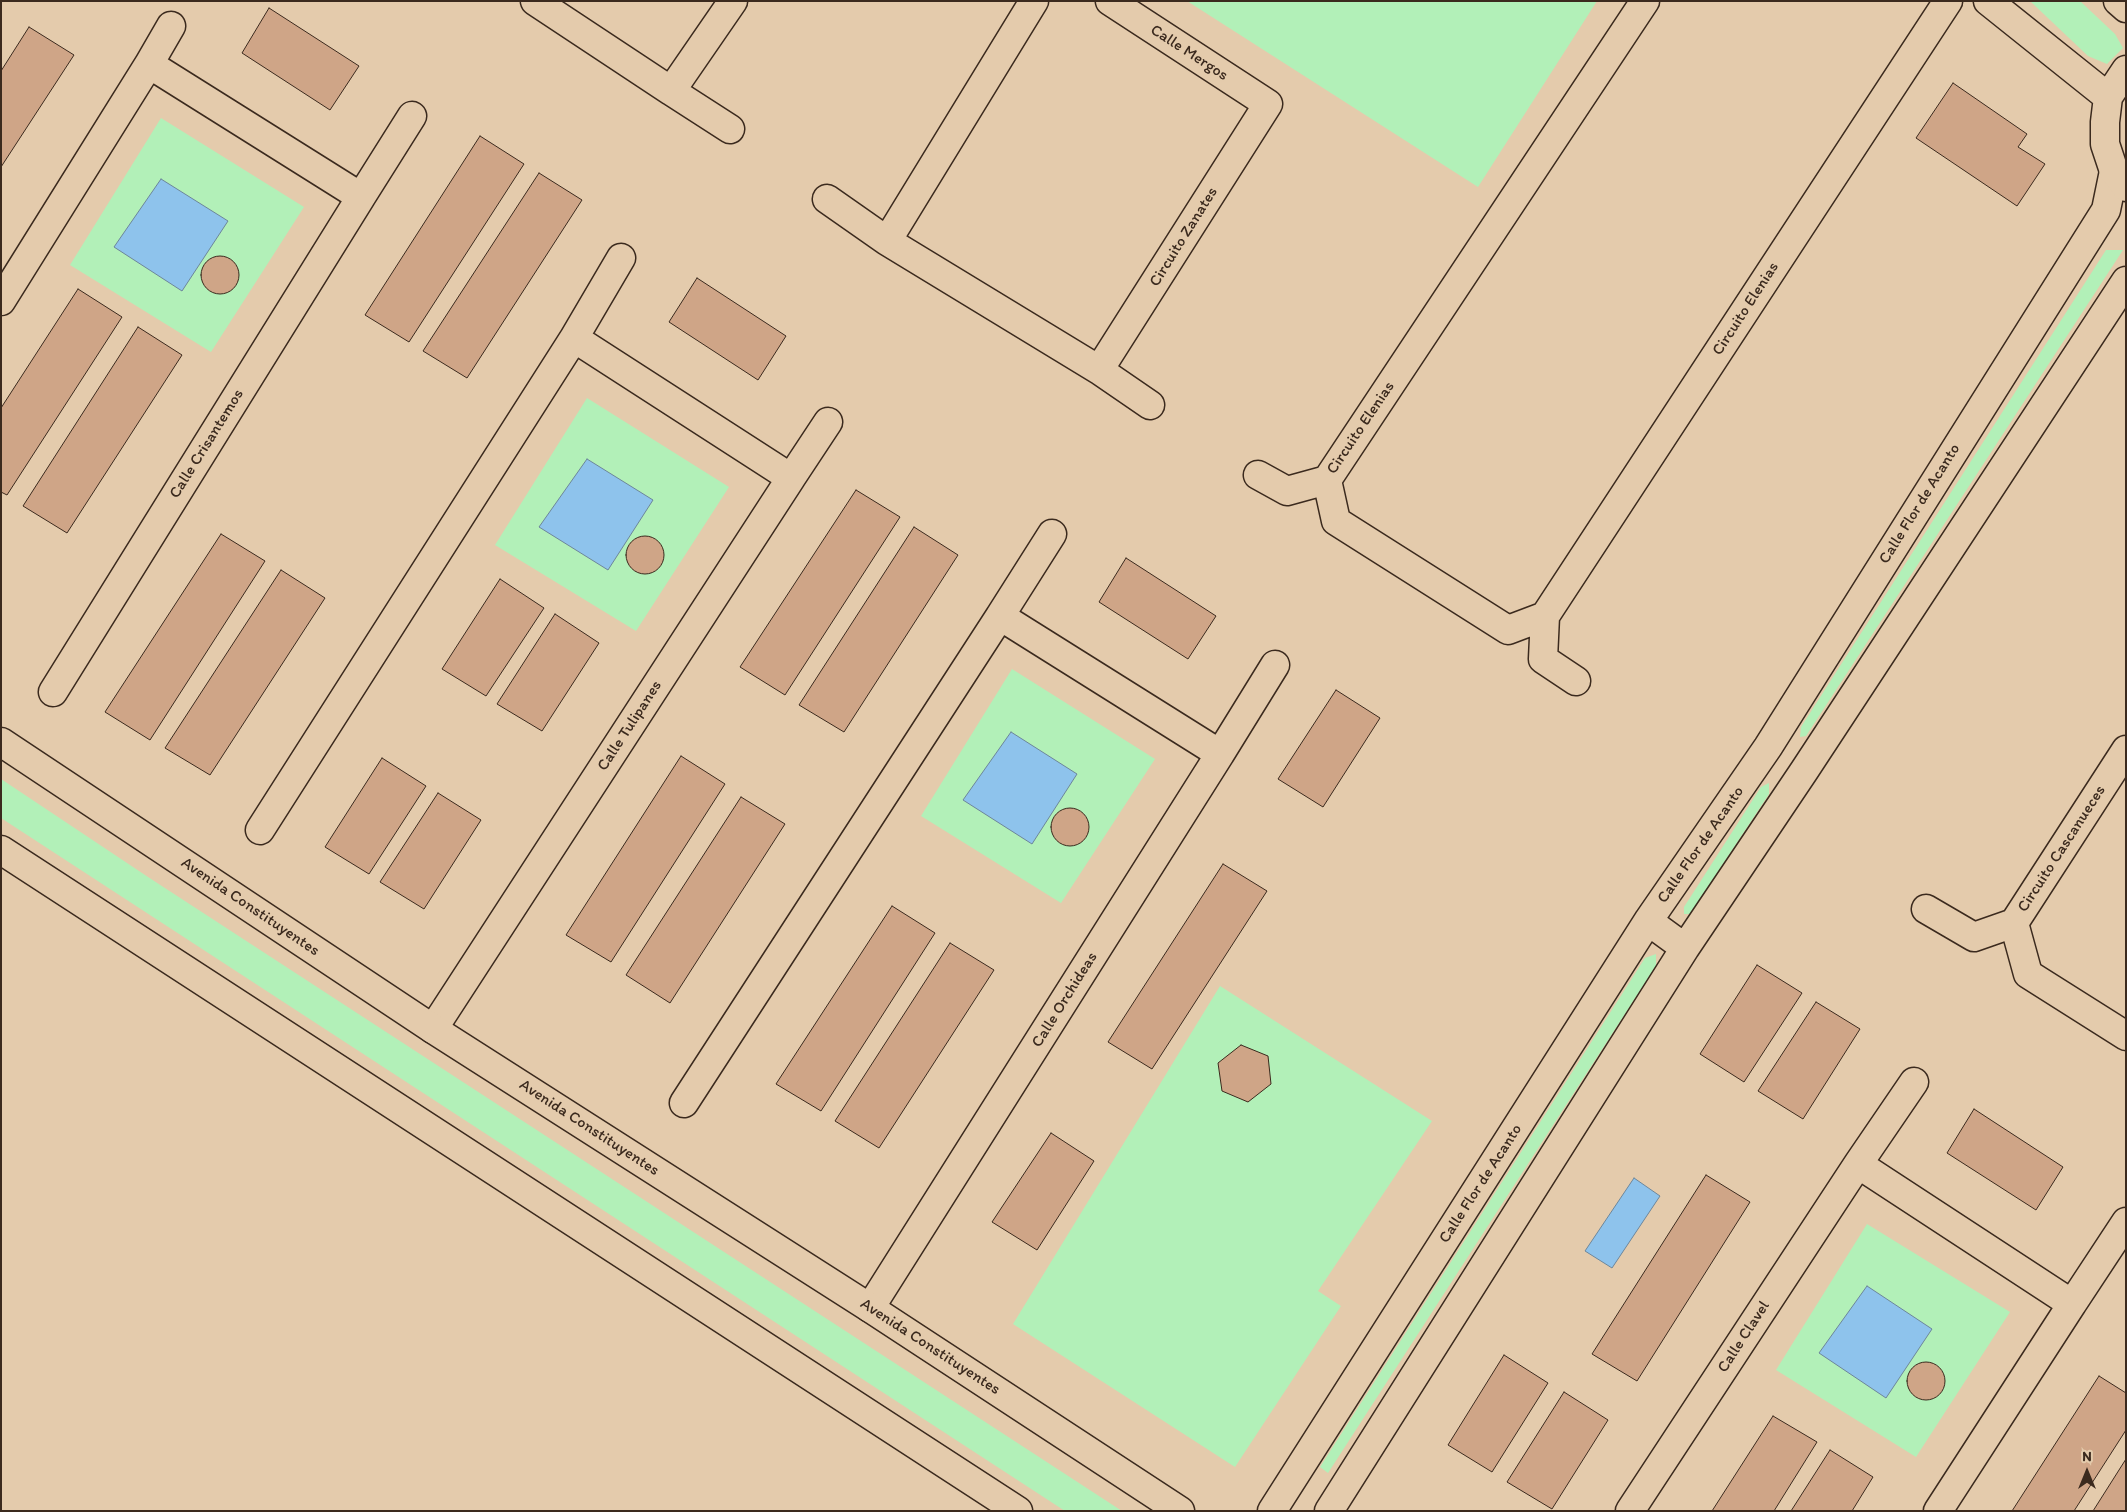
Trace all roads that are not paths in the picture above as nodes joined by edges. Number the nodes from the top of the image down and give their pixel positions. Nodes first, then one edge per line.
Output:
1 (535, 1) edge
2 (733, 1) edge
3 (1034, 1) edge
4 (1110, 1) edge
5 (1645, 1) edge
6 (1948, 1) edge
7 (1988, 1) edge
8 (2118, 1) edge
9 (2126, 8) edge
10 (172, 26) dead end
11 (149, 64) junction
12 (2126, 70) edge
13 (671, 91) junction
14 (2108, 97) junction
15 (1268, 104) joint
16 (412, 116) dead end
17 (730, 129) dead end
18 (2120, 179) edge
19 (361, 197) junction
20 (826, 199) dead end
21 (887, 241) junction
22 (621, 258) dead end
23 (2126, 281) edge
24 (1, 301) edge
25 (574, 338) junction
26 (1099, 370) junction
27 (1150, 404) dead end
28 (828, 422) dead end
29 (1258, 475) dead end
30 (790, 478) junction
31 (1327, 480) junction
32 (1052, 534) dead end
33 (1000, 616) junction
34 (1545, 616) junction
35 (1275, 665) dead end
36 (1576, 681) dead end
37 (53, 692) dead end
38 (1, 742) edge
39 (1768, 747) junction
40 (2126, 750) edge
41 (1220, 754) junction
42 (1804, 771) junction
43 (260, 830) dead end
44 (1, 850) edge
45 (1926, 909) dead end
46 (1648, 921) junction
47 (2014, 924) junction
48 (1685, 948) junction
49 (433, 1029) junction
50 (2126, 1036) edge
51 (1914, 1082) dead end
52 (684, 1103) dead end
53 (1858, 1164) junction
54 (2126, 1222) edge
55 (2072, 1304) junction
56 (870, 1308) junction
57 (1018, 1511) edge
58 (1180, 1511) edge
59 (1272, 1511) edge
60 (1329, 1511) edge
61 (1630, 1511) edge
62 (1938, 1511) edge

1 - 13 street
2 - 13 street
3 - 21 street
4 - 15 street, Calle Mergos
5 - 31 street, Circuito Elenias
6 - 34 street, Circuito Elenias
7 - 14 street
8 - 9 street
10 - 11 street
11 - 19 street
11 - 24 street
12 - 14 street
13 - 17 street
14 - 18 street
15 - 26 street, Circuito Zanates
16 - 19 street, Calle Crisantemos
18 - 39 street, Calle Flor de Acanto
19 - 37 street, Calle Crisantemos
20 - 21 street
21 - 26 street
22 - 25 street
23 - 42 street
25 - 30 street
25 - 43 street
26 - 27 street
28 - 30 street, Calle Tulipanes
29 - 31 street, Circuito Elenias
30 - 49 street, Calle Tulipanes
31 - 34 street, Circuito Elenias
32 - 33 street
33 - 41 street
33 - 52 street
34 - 36 street
35 - 41 street, Calle Orchideas
38 - 49 street, Avenida Constituyentes
39 - 42 street
39 - 46 street, Calle Flor de Acanto
40 - 47 street, Circuito Cascanueces
41 - 56 street, Calle Orchideas
42 - 48 street
44 - 57 street
45 - 47 street, Circuito Cascanueces
46 - 48 street
46 - 59 street, Calle Flor de Acanto
47 - 50 street, Circuito Cascanueces
48 - 60 street
49 - 56 street, Avenida Constituyentes
51 - 53 street, Calle Clavel
53 - 55 street
53 - 61 street, Calle Clavel
54 - 55 street
55 - 62 street
56 - 58 street, Avenida Constituyentes

